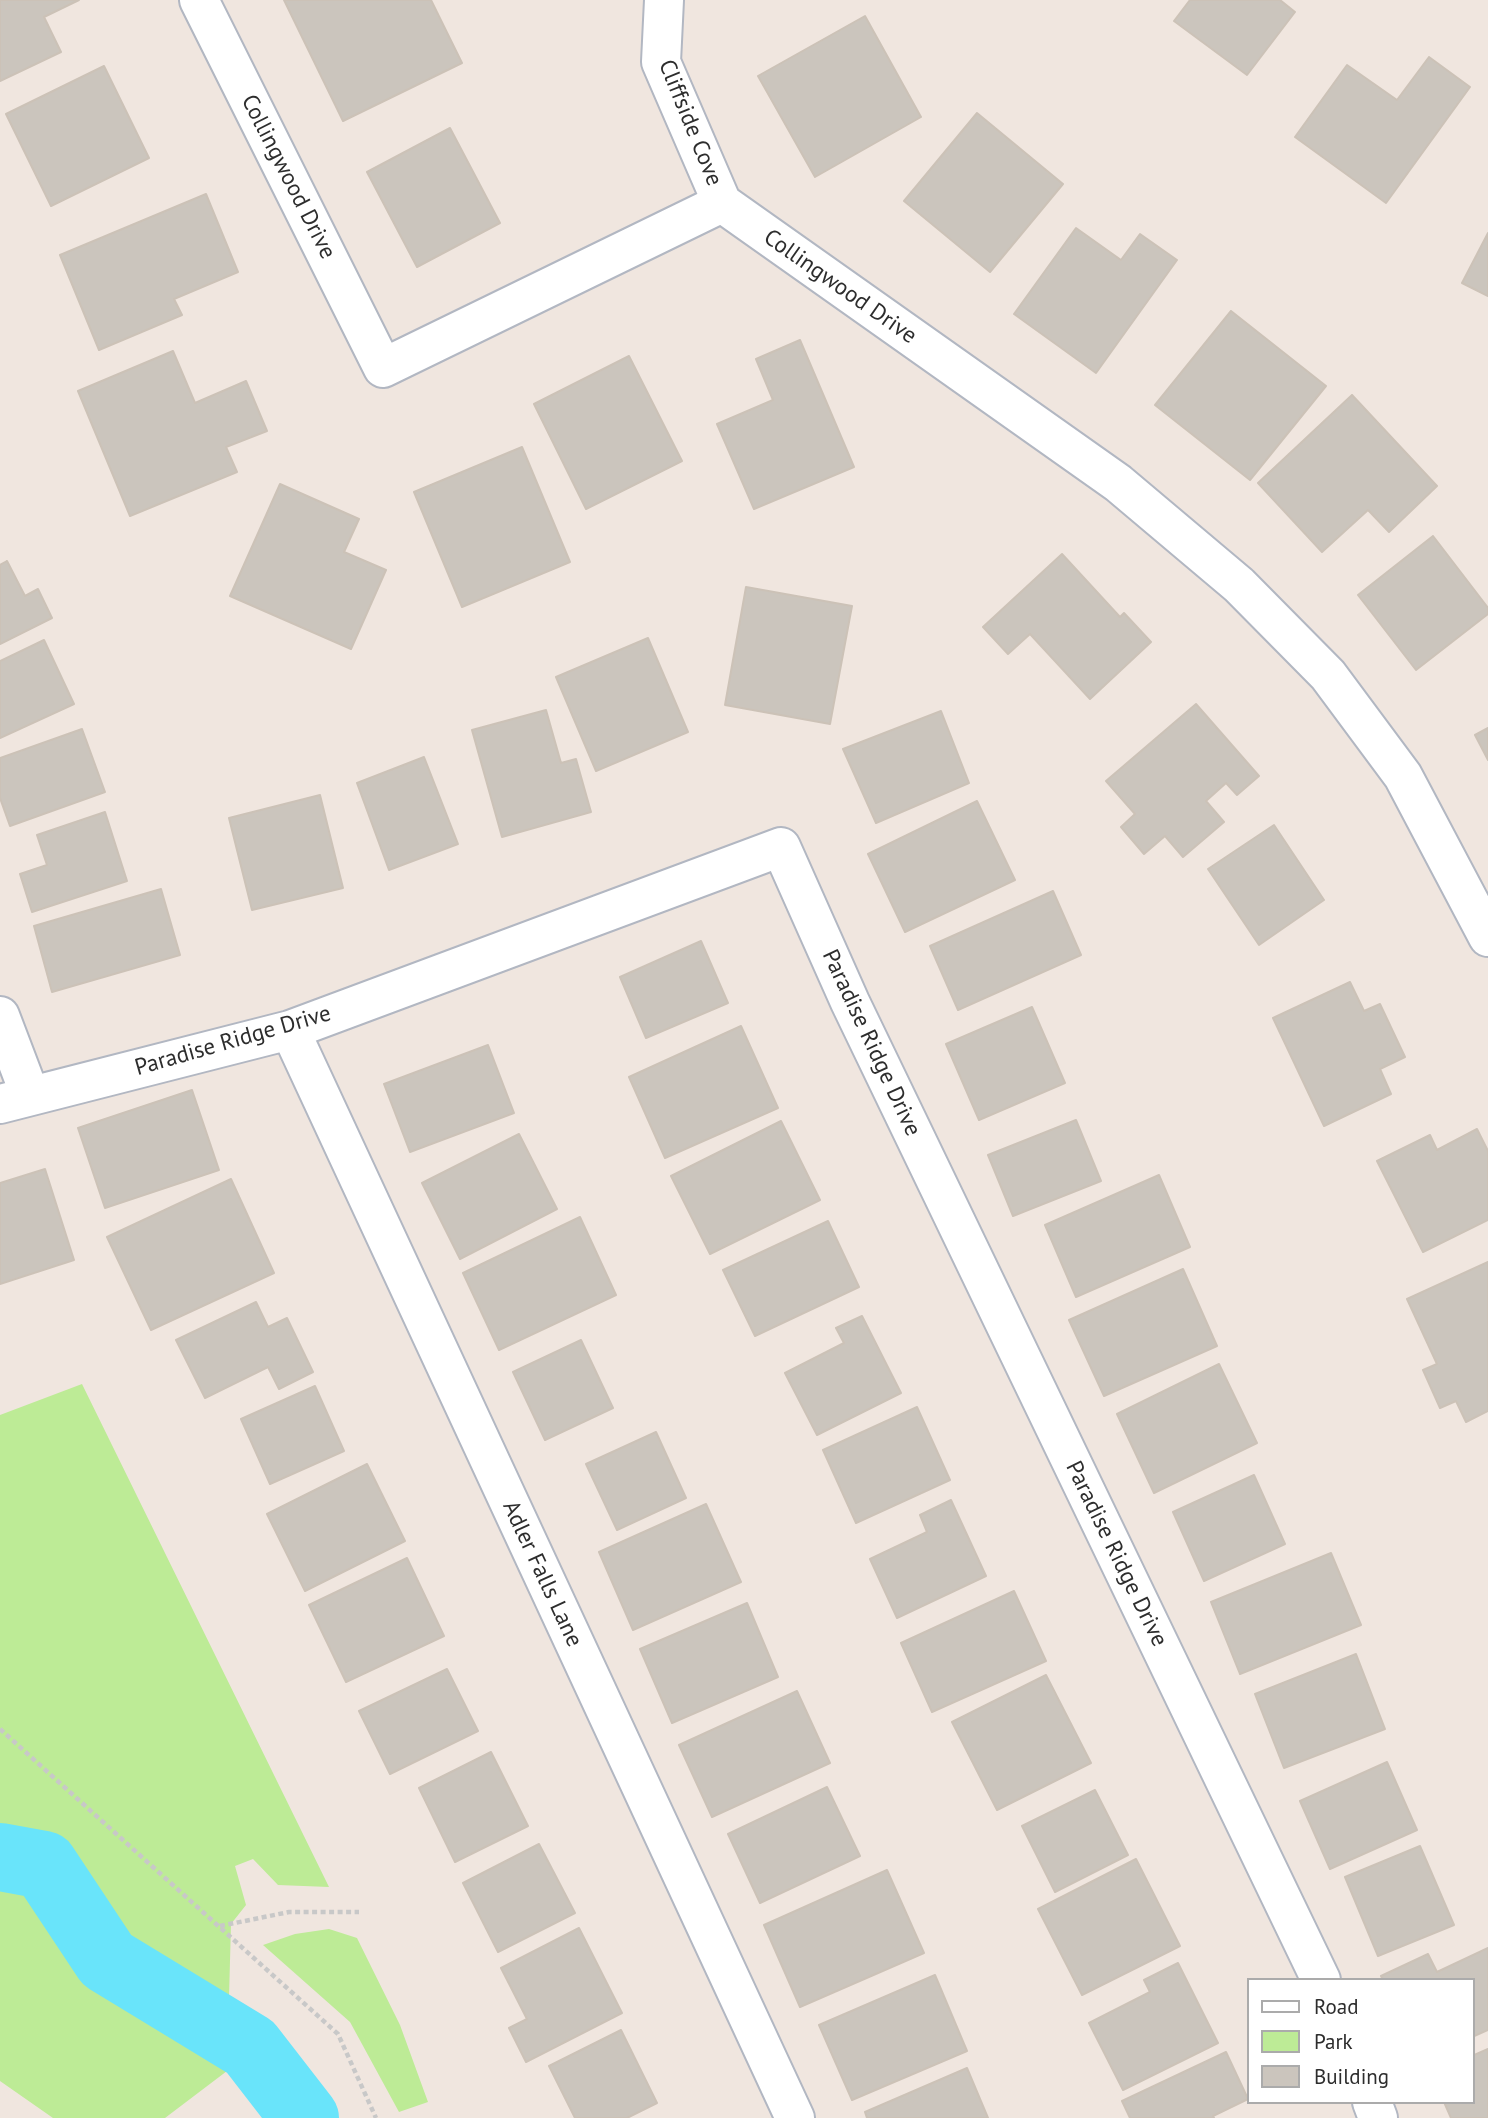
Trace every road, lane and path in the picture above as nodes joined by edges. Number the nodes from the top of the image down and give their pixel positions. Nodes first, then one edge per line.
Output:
1 (199, 0) edge
2 (664, 0) edge
3 (722, 203) junction
4 (1488, 937) edge
5 (0, 1016) edge
6 (290, 1030) junction
7 (15, 1099) edge
8 (0, 1729) edge
9 (359, 1912) dead end
10 (219, 1926) junction
11 (1320, 1978) edge
12 (376, 2118) edge
13 (795, 2118) edge

1 - 3 street, Collingwood Drive
2 - 3 street, Cliffside Cove
3 - 4 street, Collingwood Drive
5 - 7 street
6 - 7 street, Paradise Ridge Drive
6 - 11 street, Paradise Ridge Drive
6 - 13 street, Adler Falls Lane
8 - 10 path
9 - 10 path
10 - 12 path

